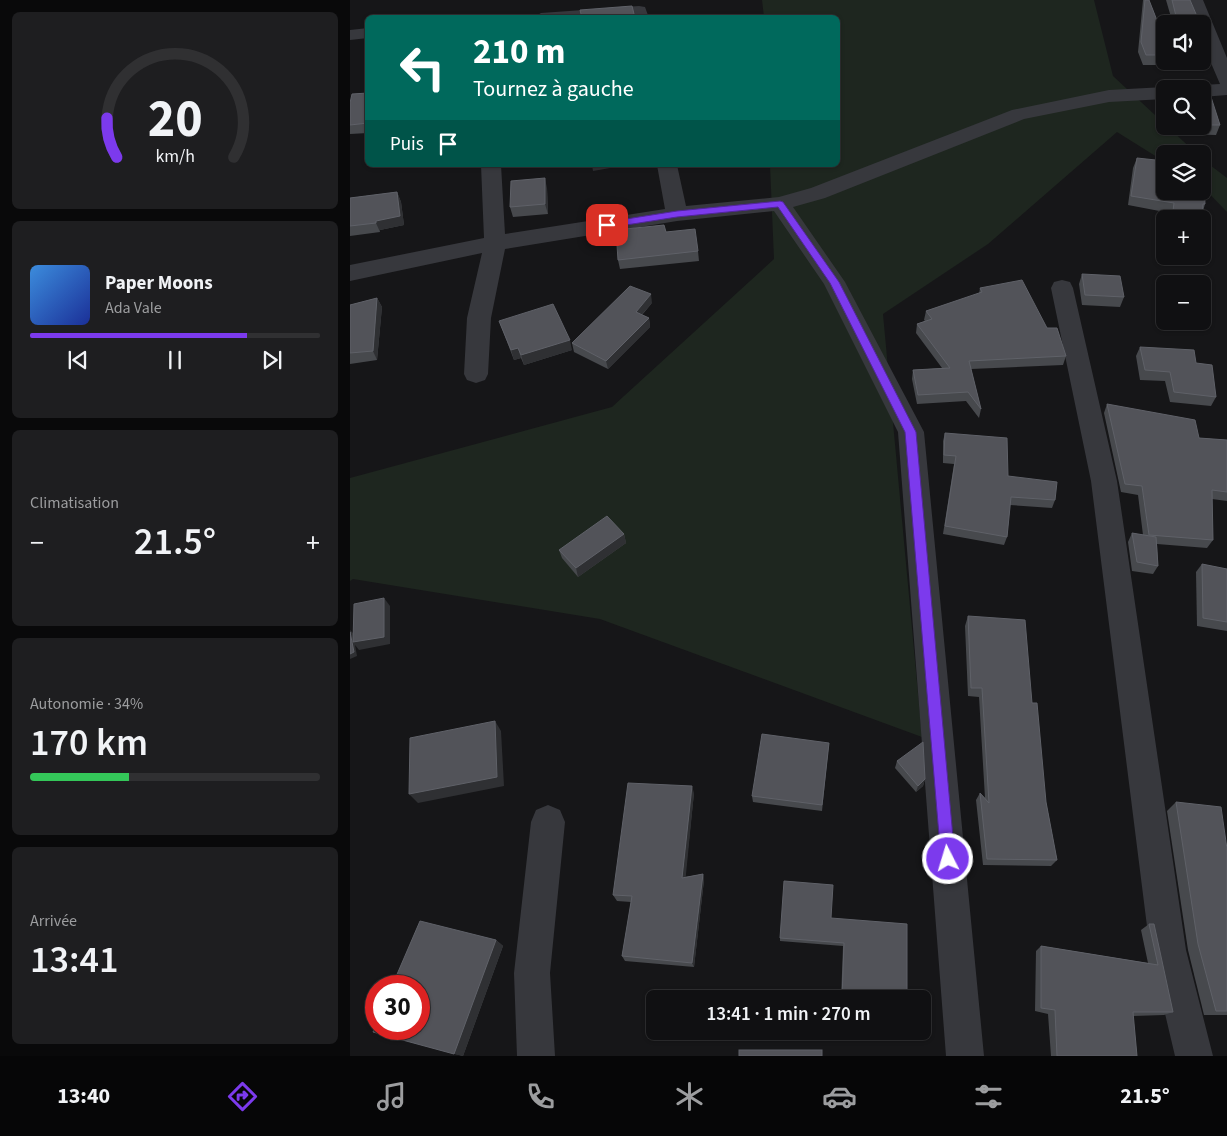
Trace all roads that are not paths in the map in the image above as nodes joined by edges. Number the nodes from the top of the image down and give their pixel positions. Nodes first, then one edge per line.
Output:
1 (1194, 0) edge
2 (583, 15) edge
3 (640, 15) edge
4 (365, 33) edge
5 (350, 35) edge
6 (1227, 80) edge
7 (1227, 90) edge
8 (1211, 91) edge
9 (1156, 93) edge
10 (491, 167) edge
11 (667, 167) edge
12 (780, 204) junction
13 (677, 214) junction
14 (495, 243) junction
15 (350, 273) edge
16 (1062, 288) dead end
17 (476, 374) dead end
18 (548, 822) dead end
19 (536, 1056) edge
20 (965, 1056) edge
21 (1194, 1056) edge

1 - 6 street
2 - 3 street
4 - 5 street
7 - 8 street
9 - 12 street
10 - 14 street
11 - 13 street
12 - 13 street
12 - 20 street
13 - 14 street
14 - 15 street
14 - 17 street
16 - 21 street
18 - 19 street

